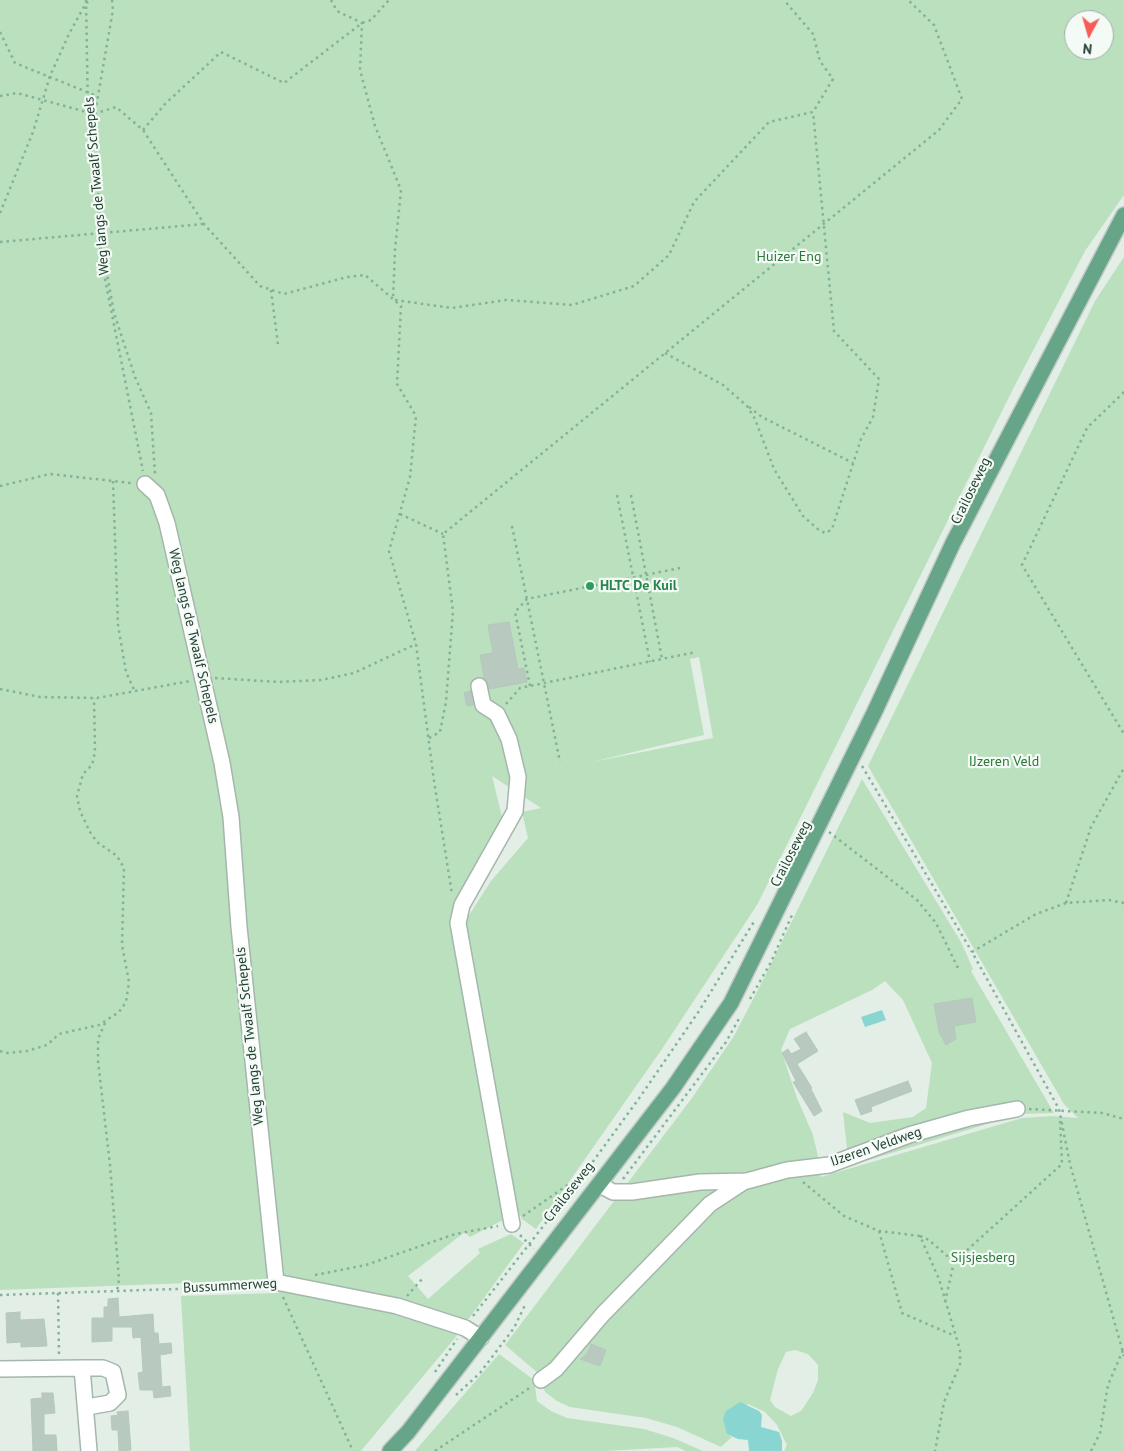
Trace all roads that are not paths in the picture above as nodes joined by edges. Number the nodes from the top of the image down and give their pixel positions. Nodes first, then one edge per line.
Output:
1 (1124, 215) edge
2 (148, 487) road end
3 (479, 686) dead end
4 (1017, 1109) road end
5 (747, 1180) junction
6 (600, 1185) junction
7 (512, 1224) road end
8 (276, 1282) joint
9 (481, 1338) junction
10 (82, 1368) junction
11 (0, 1369) edge
12 (542, 1380) road end
13 (86, 1407) junction
14 (89, 1451) edge
15 (390, 1451) edge

1 - 6 main road, Crailoseweg
2 - 8 street, Weg langs de Twaalf Schepels
3 - 7 street
4 - 5 street, IJzeren Veldweg
5 - 6 street, IJzeren Veldweg
5 - 12 street
6 - 9 main road, Crailoseweg
8 - 9 street, Bussummerweg
9 - 15 main road, Crailoseweg
10 - 11 street
10 - 13 street
10 - 13 street
13 - 14 street

